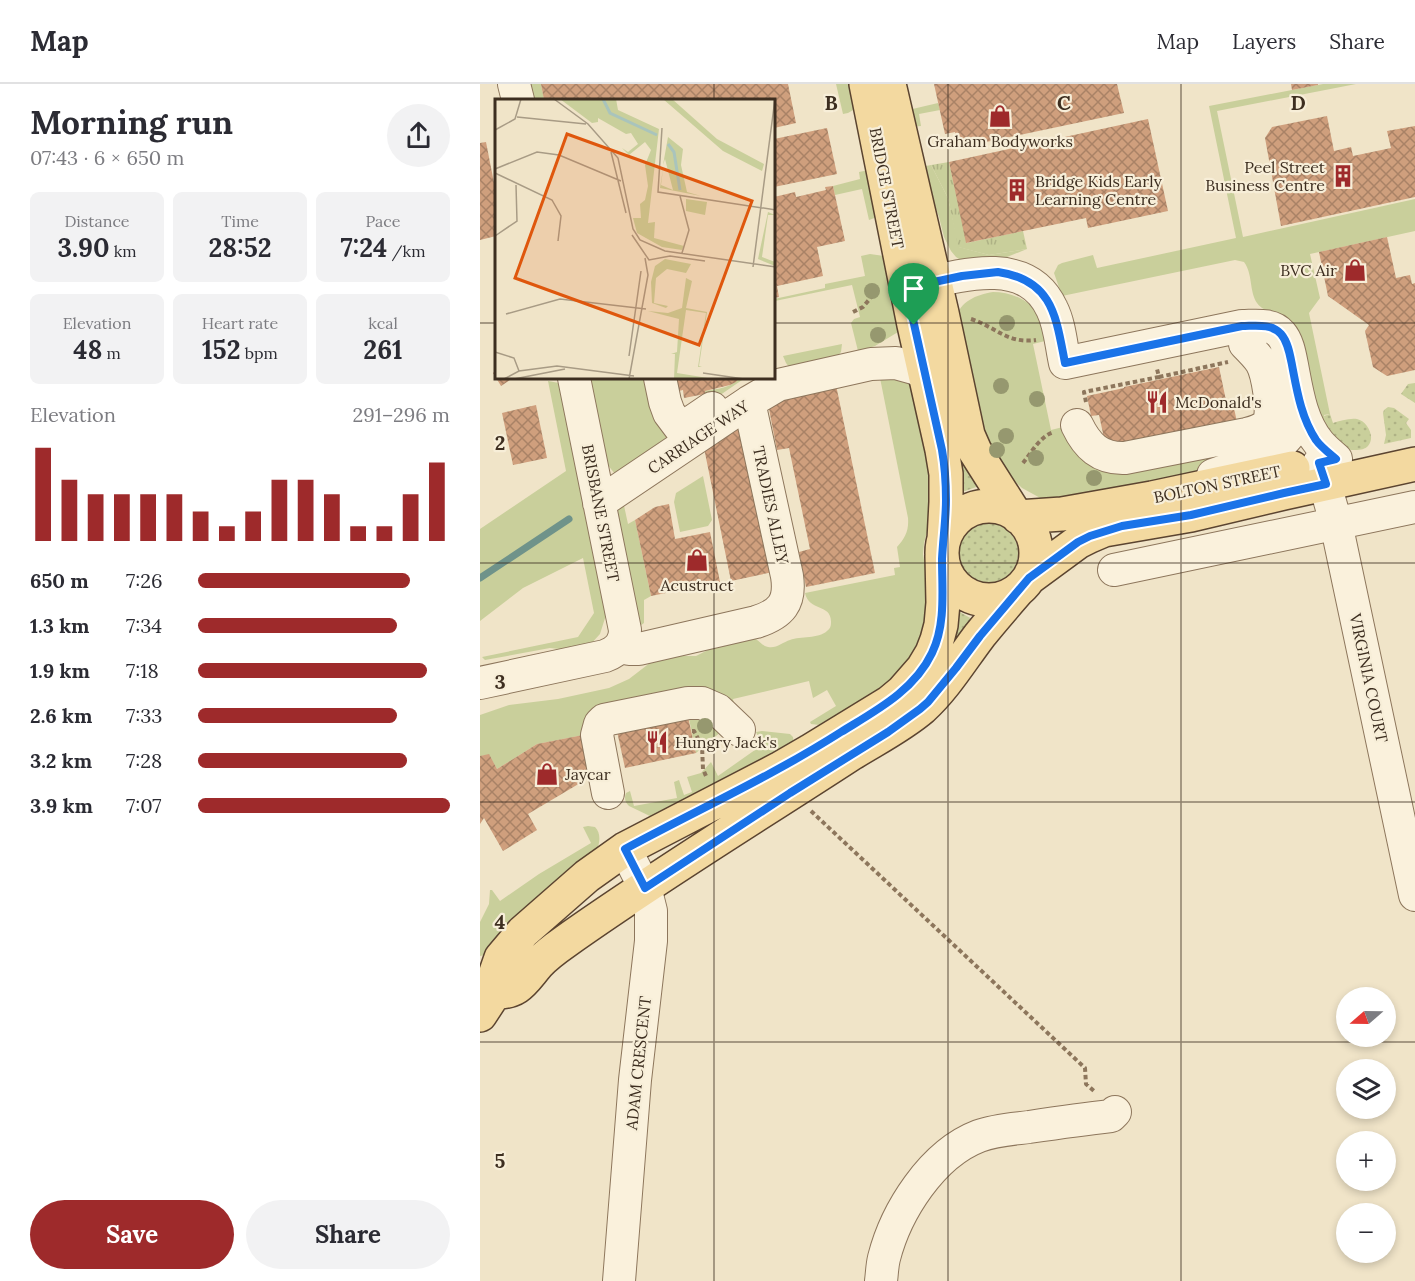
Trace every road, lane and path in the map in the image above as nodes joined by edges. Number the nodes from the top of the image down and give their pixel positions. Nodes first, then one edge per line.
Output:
1 (514, 84) edge
2 (866, 84) edge
3 (889, 84) edge
4 (518, 99) edge
5 (907, 286) junction
6 (853, 312) dead end
7 (967, 318) dead end
8 (914, 325) junction
9 (1059, 336) junction
10 (1244, 343) junction
11 (1152, 346) junction
12 (871, 364) junction
13 (924, 373) junction
14 (1158, 377) junction
15 (574, 380) edge
16 (661, 380) edge
17 (752, 390) edge
18 (1301, 408) junction
19 (1077, 425) junction
20 (686, 436) junction
21 (1415, 443) edge
22 (1023, 463) dead end
23 (1415, 464) edge
24 (1327, 469) junction
25 (1152, 498) junction
26 (599, 504) junction
27 (1415, 507) edge
28 (1017, 515) junction
29 (1336, 523) junction
30 (943, 548) junction
31 (1114, 570) dead end
32 (1024, 583) junction
33 (620, 647) junction
34 (480, 683) edge
35 (739, 730) dead end
36 (692, 732) dead end
37 (707, 778) dead end
38 (790, 793) junction
39 (608, 794) dead end
40 (625, 849) junction
41 (645, 888) junction
42 (1415, 895) edge
43 (488, 1003) edge
44 (1115, 1112) joint
45 (619, 1281) edge
46 (880, 1281) edge

1 - 4 street
2 - 5 main road, BRIDGE STREET
3 - 5 main road, BRIDGE STREET
5 - 6 path
5 - 8 main road, BRIDGE STREET
5 - 9 street
5 - 28 main road, BRIDGE STREET
7 - 9 path
8 - 12 street, CARRIAGE WAY
8 - 13 main road, BRIDGE STREET
9 - 11 street
10 - 11 street
10 - 14 path
10 - 18 street
10 - 19 street
11 - 14 path
12 - 13 street, CARRIAGE WAY
12 - 17 street, CARRIAGE WAY
13 - 30 main road, BRIDGE STREET
14 - 19 path
15 - 26 street, BRISBANE STREET
16 - 20 street
17 - 20 street, CARRIAGE WAY
17 - 33 street, TRADIES ALLEY
18 - 24 street
18 - 25 street
19 - 22 path
20 - 26 street, CARRIAGE WAY
21 - 24 main road, BOLTON STREET
23 - 24 main road, BOLTON STREET
24 - 25 main road, BOLTON STREET
24 - 29 street, VIRGINIA COURT
24 - 32 main road, BOLTON STREET
25 - 28 main road, BOLTON STREET
26 - 33 street, BRISBANE STREET
27 - 29 street
28 - 30 main road
28 - 32 main road
29 - 31 street
29 - 42 street, VIRGINIA COURT
30 - 32 main road
30 - 40 main road, BRIDGE STREET
32 - 38 main road
33 - 34 street
35 - 39 street
36 - 37 path
38 - 41 main road
38 - 44 path
40 - 41 street, ADAM CRESCENT
40 - 43 main road, BRIDGE STREET
41 - 43 main road
41 - 45 street, ADAM CRESCENT
44 - 46 street

